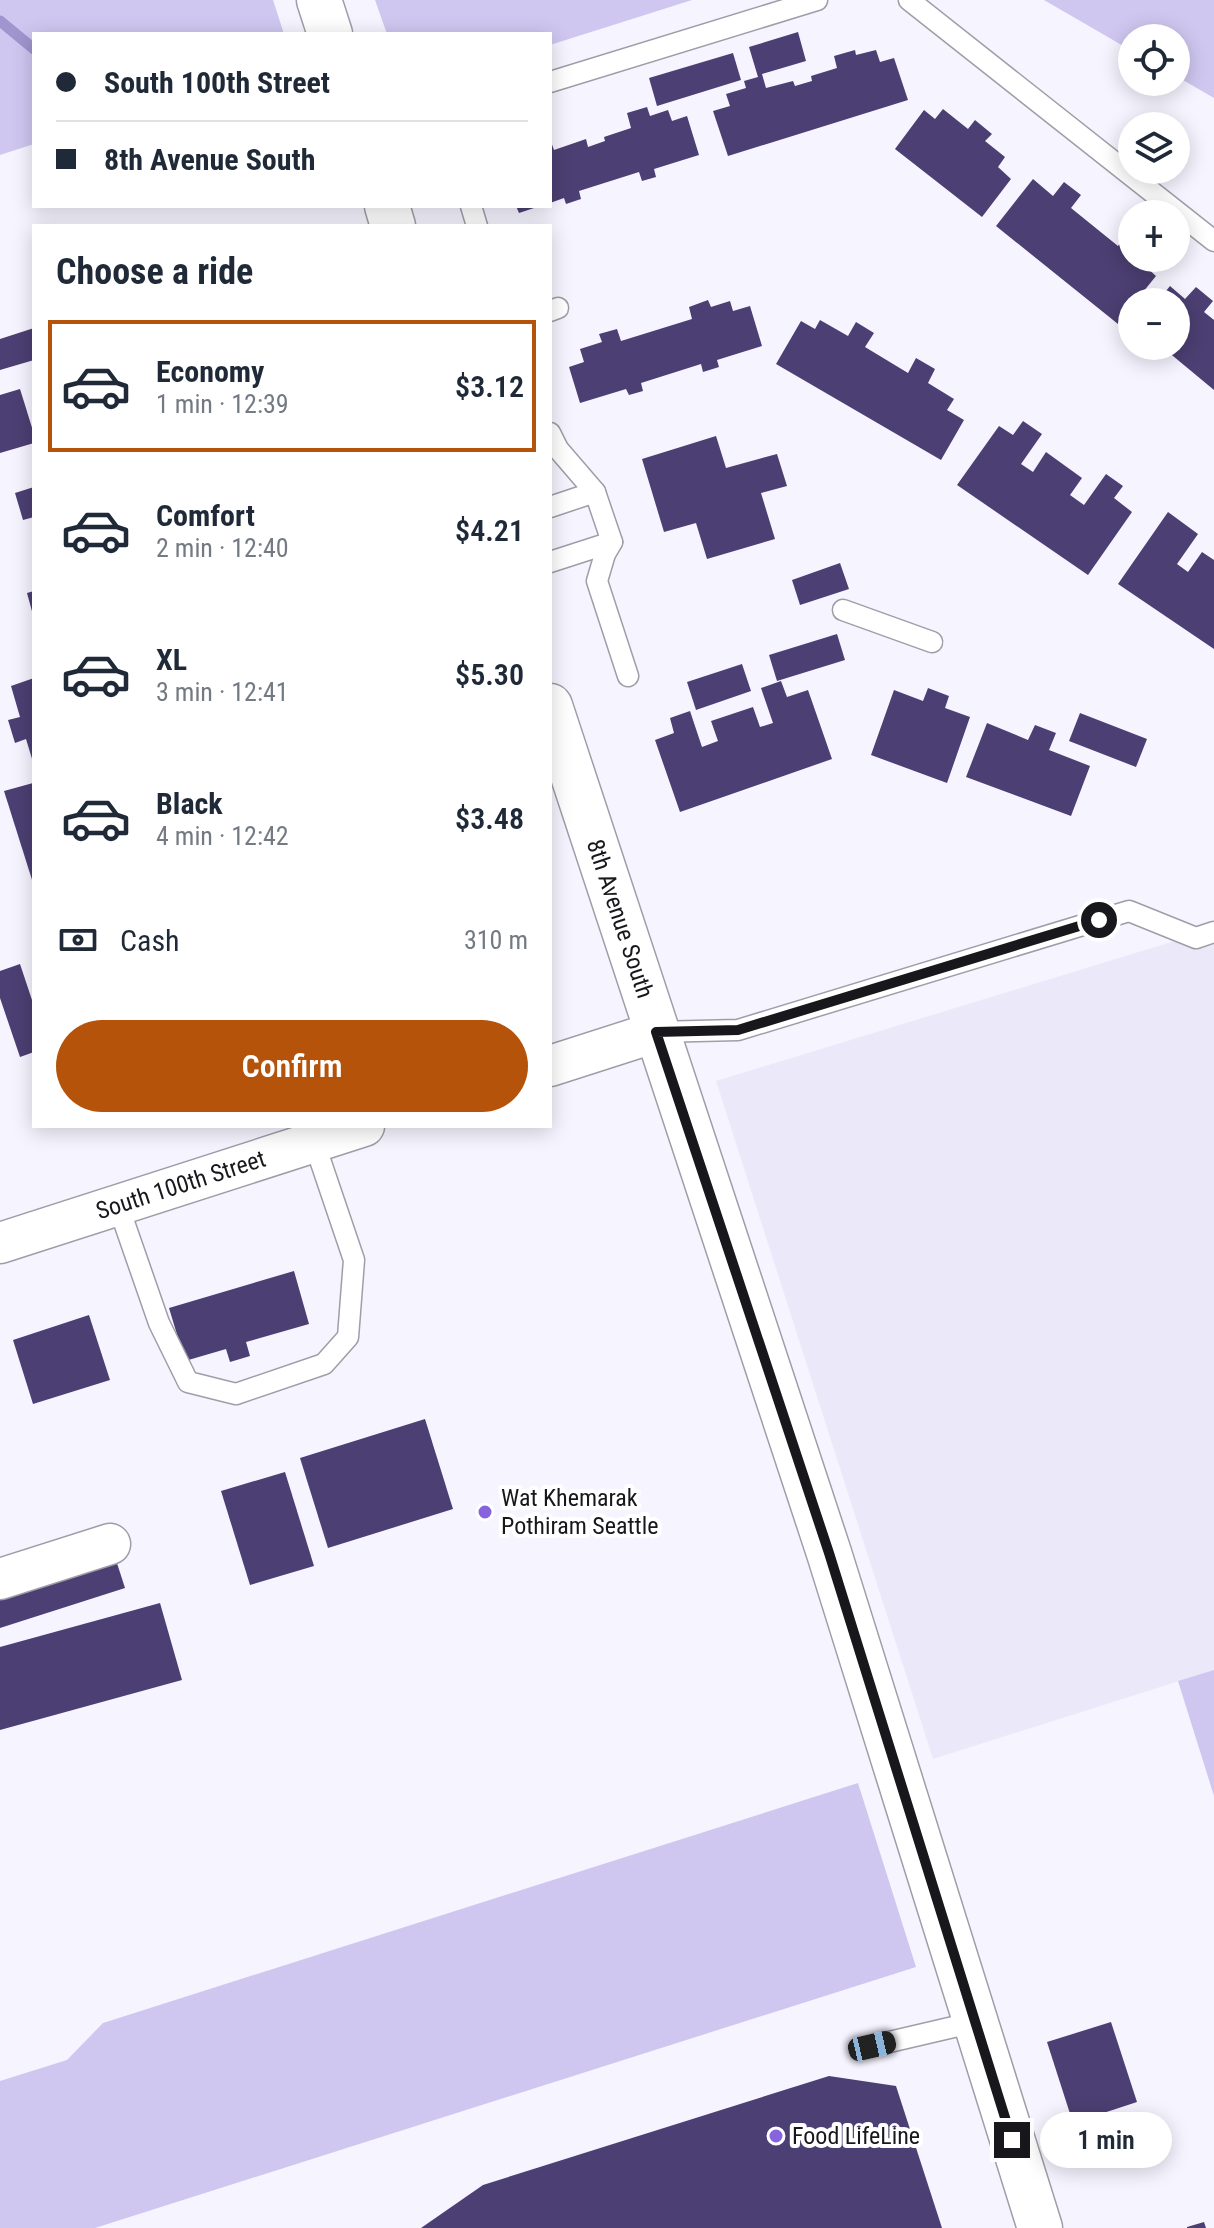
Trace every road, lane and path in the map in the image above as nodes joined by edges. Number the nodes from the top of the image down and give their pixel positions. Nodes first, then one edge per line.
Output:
1 (319, 0) edge
2 (817, 0) edge
3 (909, 0) edge
4 (329, 32) edge
5 (552, 81) edge
6 (1214, 241) edge
7 (552, 437) edge
8 (595, 492) junction
9 (552, 506) edge
10 (612, 542) junction
11 (552, 561) edge
12 (843, 610) dead end
13 (932, 642) dead end
14 (628, 676) dead end
15 (552, 712) edge
16 (1214, 932) edge
17 (656, 1032) junction
18 (552, 1065) edge
19 (358, 1128) edge
20 (314, 1142) junction
21 (118, 1205) junction
22 (0, 1243) edge
23 (110, 1544) dead end
24 (0, 1579) edge
25 (975, 2022) junction
26 (872, 2046) dead end
27 (1040, 2228) edge

1 - 4 street
2 - 5 lane
3 - 6 lane
7 - 8 lane
8 - 9 lane
8 - 10 lane
10 - 11 lane
10 - 14 lane
12 - 13 lane
15 - 17 street, 8th Avenue South
16 - 17 lane
17 - 18 street
17 - 25 street, 8th Avenue South
19 - 20 street, South 100th Street
20 - 21 street, South 100th Street
20 - 21 lane
21 - 22 street, South 100th Street
23 - 24 street
25 - 26 lane
25 - 27 street, 8th Avenue South

